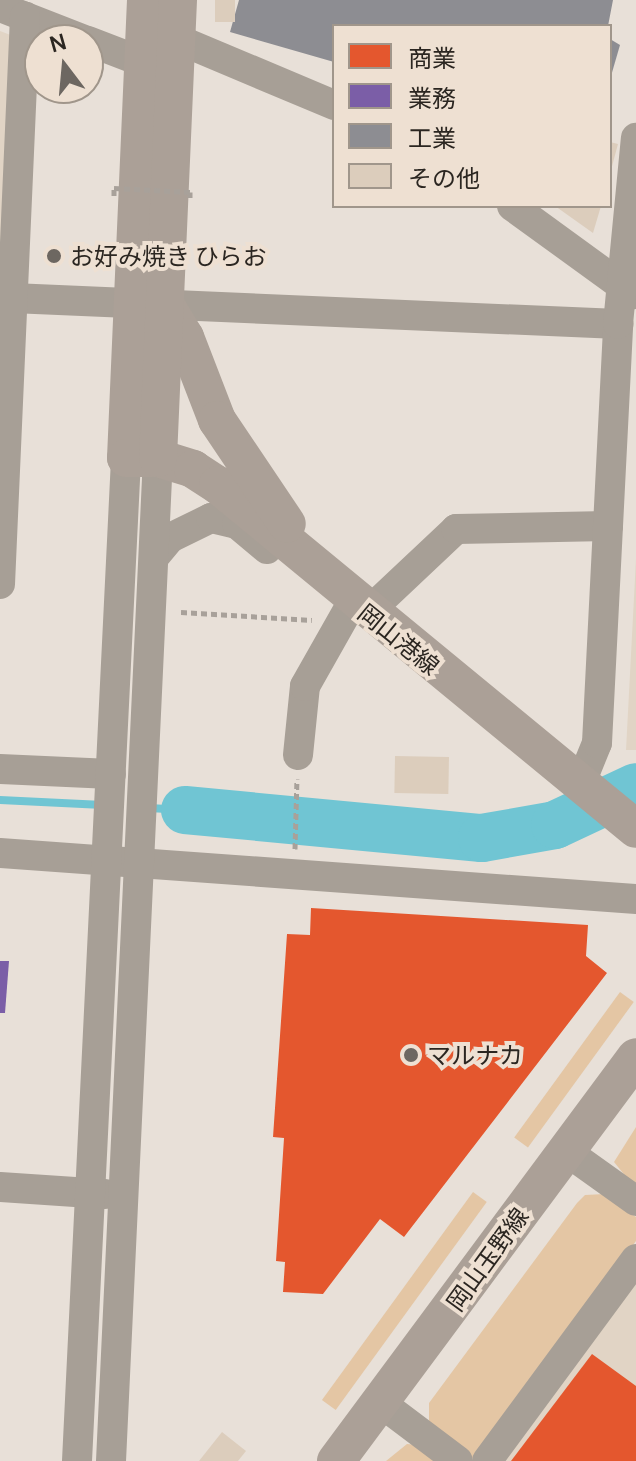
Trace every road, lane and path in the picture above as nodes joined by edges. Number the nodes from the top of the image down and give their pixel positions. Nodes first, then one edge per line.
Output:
1 (13, 12) edge
2 (43, 24) edge
3 (161, 33) edge
4 (104, 39) edge
5 (332, 104) edge
6 (636, 138) edge
7 (114, 196) dead end
8 (190, 199) dead end
9 (515, 208) edge
10 (629, 291) edge
11 (12, 298) junction
12 (149, 303) junction
13 (618, 324) junction
14 (142, 458) junction
15 (608, 526) junction
16 (155, 556) junction
17 (0, 584) edge
18 (345, 605) junction
19 (181, 612) dead end
20 (297, 766) joint
21 (0, 769) edge
22 (580, 785) junction
23 (109, 795) junction
24 (630, 824) edge
25 (295, 850) dead end
26 (0, 853) edge
27 (106, 862) junction
28 (141, 865) junction
29 (636, 899) edge
30 (636, 1057) edge
31 (566, 1151) junction
32 (0, 1187) edge
33 (87, 1193) junction
34 (123, 1195) junction
35 (636, 1201) edge
36 (636, 1259) edge
37 (381, 1403) junction
38 (77, 1461) edge
39 (111, 1461) edge
40 (336, 1461) edge
41 (458, 1461) edge
42 (487, 1461) edge

1 - 2 street
1 - 11 street
3 - 4 street
3 - 5 street
3 - 12 main road
6 - 10 street
7 - 8 path, bridge
9 - 10 street
10 - 13 street
11 - 12 street
11 - 17 street
12 - 13 street
12 - 14 main road
12 - 18 main road
13 - 15 street
14 - 16 street
14 - 18 main road, 岡山港線
14 - 23 street
15 - 18 street
15 - 22 street
16 - 18 street
16 - 28 street
18 - 19 path
18 - 20 street
18 - 22 main road, 岡山港線
20 - 25 path
21 - 23 street
22 - 24 main road, 岡山港線
23 - 27 street
26 - 27 street
27 - 28 street
27 - 33 street
28 - 29 street
28 - 34 street
30 - 31 main road, 岡山玉野線
31 - 35 street
31 - 37 main road, 岡山玉野線
32 - 33 street
33 - 34 street
33 - 38 street
34 - 39 street
36 - 42 street
37 - 40 main road, 岡山玉野線
37 - 41 street

